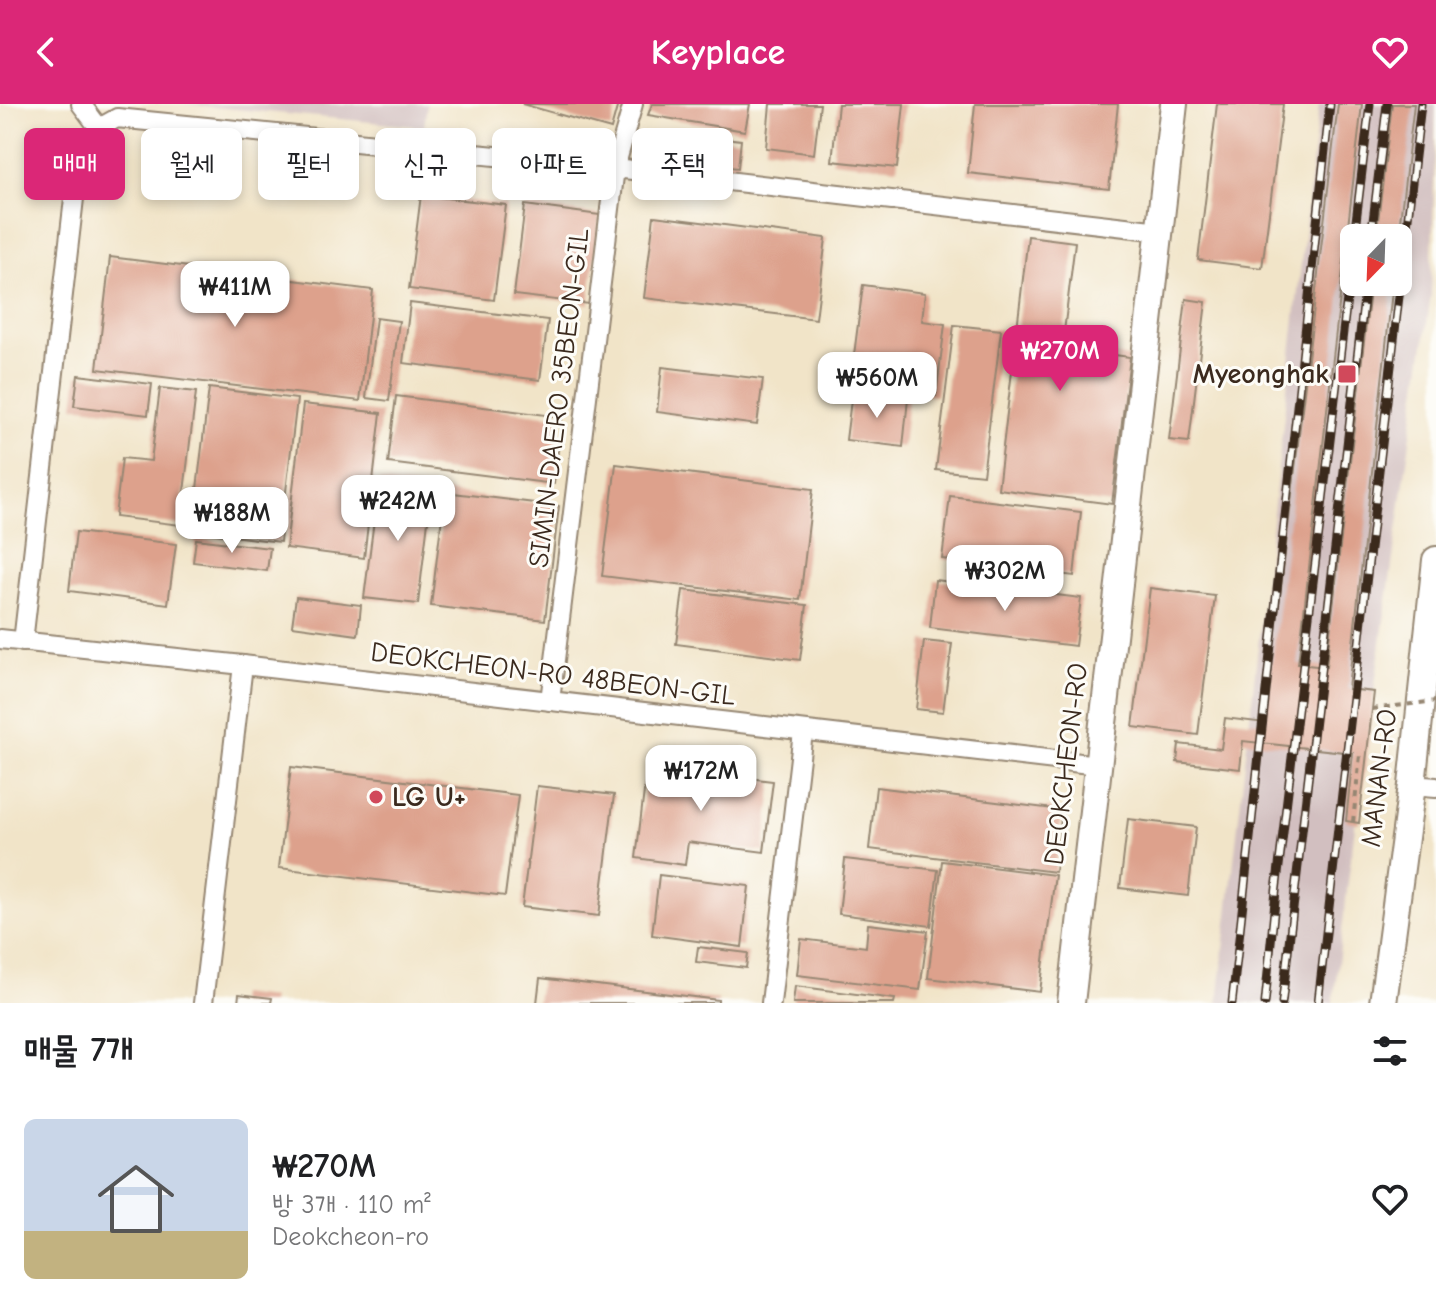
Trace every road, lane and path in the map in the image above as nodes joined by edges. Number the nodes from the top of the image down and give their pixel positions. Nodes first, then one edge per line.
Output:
1 (81, 104) edge
2 (633, 104) edge
3 (1174, 104) edge
4 (99, 128) joint
5 (492, 156) edge
6 (616, 164) edge
7 (616, 168) edge
8 (74, 200) edge
9 (611, 200) edge
10 (1160, 231) junction
11 (1436, 560) edge
12 (0, 639) edge
13 (23, 642) junction
14 (243, 665) junction
15 (550, 701) junction
16 (1436, 701) edge
17 (1372, 709) dead end
18 (803, 732) junction
19 (1360, 755) dead end
20 (1098, 765) junction
21 (1424, 786) edge
22 (1353, 822) dead end
23 (203, 1003) edge
24 (771, 1003) edge
25 (1071, 1003) edge
26 (1383, 1003) edge

1 - 4 street
2 - 6 street, SIMIN-DAERO 35BEON-GIL
3 - 10 street, DEOKCHEON-RO
4 - 5 street
7 - 10 street
8 - 13 street
9 - 15 street, SIMIN-DAERO 35BEON-GIL
10 - 20 street, DEOKCHEON-RO
11 - 21 street, MANAN-RO
12 - 13 street, DEOKCHEON-RO 48BEON-GIL
13 - 14 street, DEOKCHEON-RO 48BEON-GIL
14 - 15 street, DEOKCHEON-RO 48BEON-GIL
14 - 23 street
15 - 18 street, DEOKCHEON-RO 48BEON-GIL
16 - 17 path, bridge
18 - 20 street, DEOKCHEON-RO 48BEON-GIL
18 - 24 street
19 - 22 path
20 - 25 street, DEOKCHEON-RO
21 - 26 street, MANAN-RO

